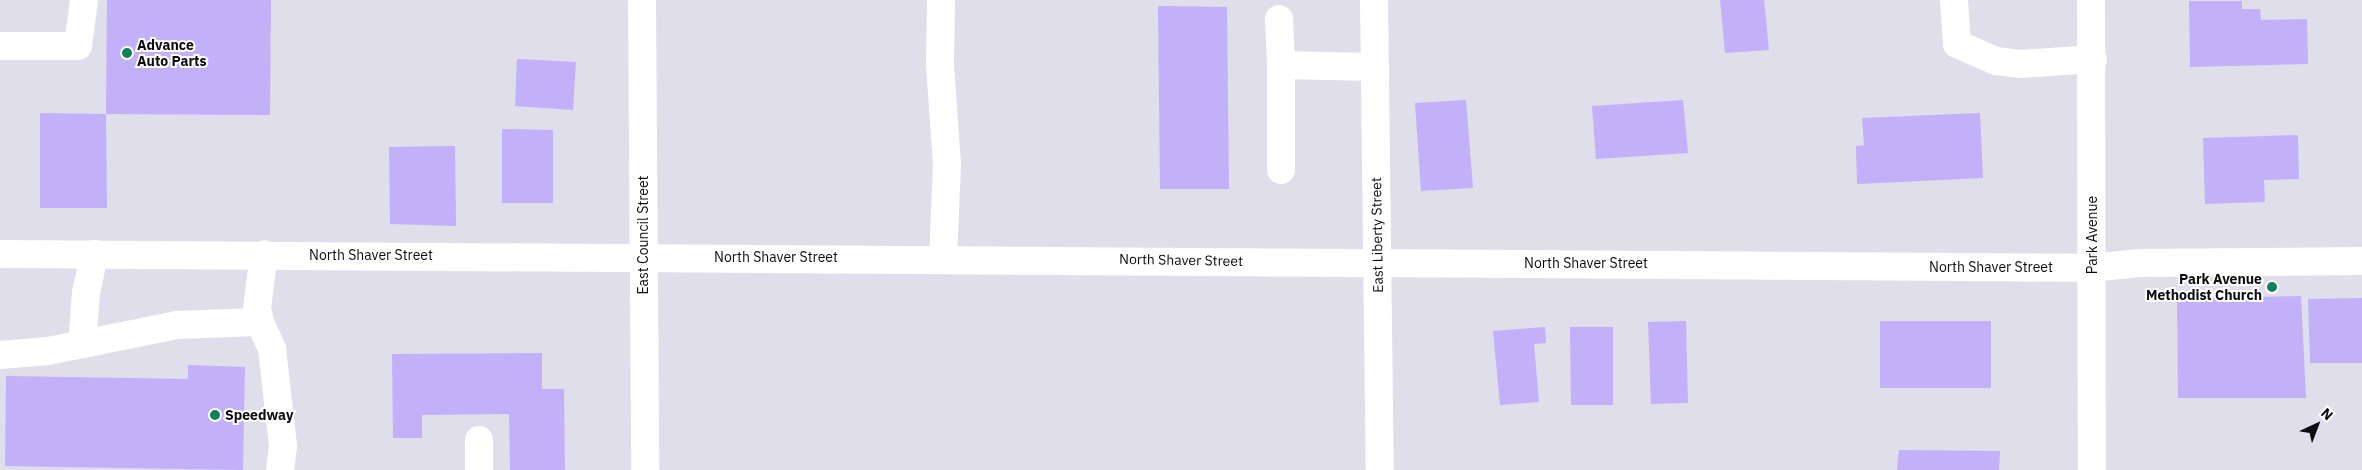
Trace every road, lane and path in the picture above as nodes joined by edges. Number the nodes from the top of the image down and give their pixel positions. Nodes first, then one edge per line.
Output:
1 (84, 0) edge
2 (642, 0) edge
3 (941, 0) edge
4 (1374, 0) edge
5 (1954, 0) edge
6 (2091, 0) edge
7 (1279, 19) dead end
8 (0, 46) edge
9 (2093, 59) junction
10 (1281, 65) junction
11 (1375, 67) junction
12 (1281, 170) dead end
13 (0, 254) edge
14 (94, 254) junction
15 (264, 254) junction
16 (644, 256) junction
17 (943, 258) junction
18 (2362, 261) edge
19 (1378, 262) junction
20 (2092, 268) junction
21 (260, 322) junction
22 (82, 344) junction
23 (0, 355) edge
24 (479, 440) dead end
25 (280, 470) edge
26 (479, 470) edge
27 (645, 470) edge
28 (1380, 470) edge
29 (2092, 470) edge

1 - 8 street
2 - 16 street, East Council Street
3 - 17 street
4 - 11 street, East Liberty Street
5 - 9 street
6 - 9 street, Park Avenue
7 - 10 street
9 - 20 street, Park Avenue
10 - 11 street
10 - 12 street
11 - 19 street, East Liberty Street
13 - 14 street, North Shaver Street
14 - 15 street, North Shaver Street
14 - 22 street
15 - 16 street, North Shaver Street
15 - 21 street
16 - 17 street, North Shaver Street
16 - 27 street, East Council Street
17 - 19 street, North Shaver Street
18 - 20 street, North Shaver Street
19 - 20 street, North Shaver Street
19 - 28 street, East Liberty Street
20 - 29 street, Park Avenue
21 - 22 street
21 - 25 street
22 - 23 street
24 - 26 street

